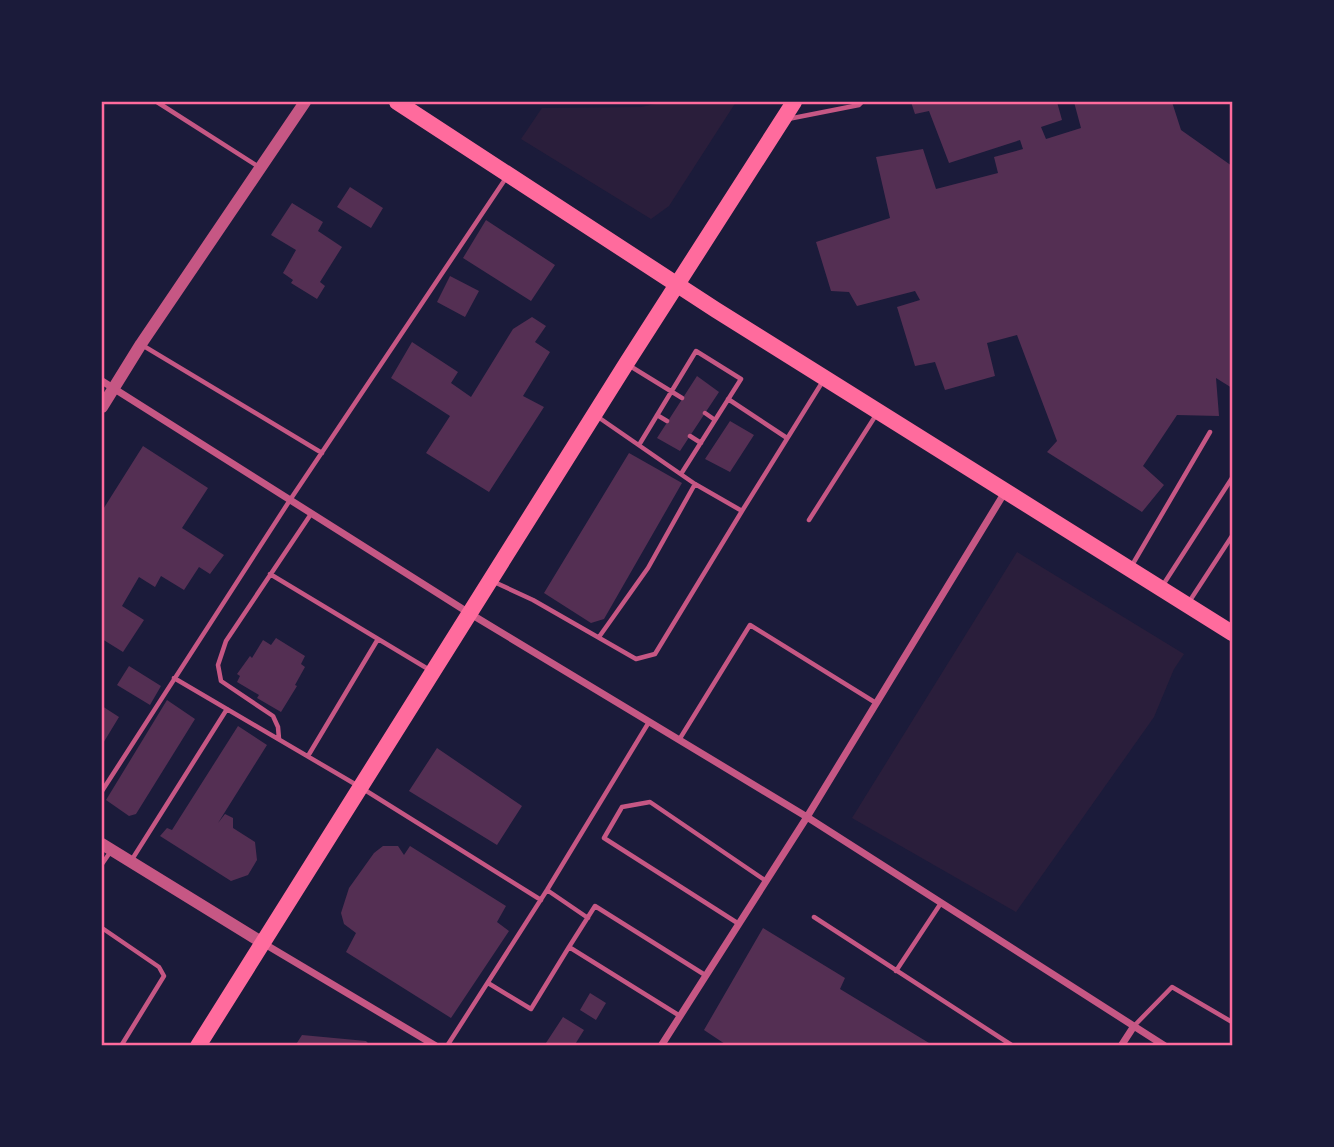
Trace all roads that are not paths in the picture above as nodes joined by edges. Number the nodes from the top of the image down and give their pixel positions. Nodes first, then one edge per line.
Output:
1 (157, 102) edge
2 (305, 102) edge
3 (397, 102) edge
4 (794, 102) edge
5 (862, 102) edge
6 (781, 121) junction
7 (260, 167) junction
8 (508, 174) junction
9 (677, 285) junction
10 (141, 344) junction
11 (626, 364) junction
12 (824, 379) junction
13 (102, 380) edge
14 (113, 388) junction
15 (671, 391) junction
16 (682, 398) dead end
17 (727, 399) junction
18 (102, 407) edge
19 (877, 412) junction
20 (705, 413) dead end
21 (594, 415) junction
22 (657, 415) junction
23 (715, 419) junction
24 (667, 421) dead end
25 (1210, 432) dead end
26 (690, 436) dead end
27 (787, 438) junction
28 (701, 443) junction
29 (639, 445) junction
30 (321, 453) junction
31 (681, 474) junction
32 (1233, 478) edge
33 (695, 484) junction
34 (1005, 492) junction
35 (290, 500) junction
36 (743, 511) junction
37 (312, 513) junction
38 (809, 520) dead end
39 (1233, 536) edge
40 (1129, 569) junction
41 (270, 574) junction
42 (490, 580) junction
43 (1161, 589) junction
44 (1187, 605) junction
45 (469, 613) junction
46 (1233, 633) edge
47 (599, 638) junction
48 (378, 639) junction
49 (432, 671) junction
50 (174, 678) junction
51 (877, 703) junction
52 (227, 709) junction
53 (649, 722) junction
54 (279, 740) junction
55 (679, 740) junction
56 (308, 756) junction
57 (360, 787) junction
58 (102, 791) edge
59 (807, 817) junction
60 (107, 847) edge
61 (130, 862) junction
62 (102, 864) edge
63 (766, 881) junction
64 (547, 890) junction
65 (541, 900) junction
66 (941, 903) junction
67 (814, 917) dead end
68 (588, 918) junction
69 (739, 924) junction
70 (102, 928) edge
71 (263, 943) junction
72 (569, 947) junction
73 (896, 971) junction
74 (706, 976) junction
75 (488, 983) junction
76 (680, 1016) junction
77 (1233, 1023) edge
78 (1134, 1026) junction
79 (121, 1045) edge
80 (198, 1045) edge
81 (436, 1045) edge
82 (447, 1045) edge
83 (661, 1045) edge
84 (1013, 1045) edge
85 (1121, 1045) edge
86 (1165, 1045) edge

1 - 7 lane
2 - 7 street
3 - 8 main road
4 - 6 main road
5 - 6 lane
6 - 9 main road
7 - 10 street
8 - 9 main road
8 - 30 lane
9 - 11 main road
9 - 12 main road
10 - 14 street
10 - 30 lane
11 - 15 lane
11 - 21 main road
12 - 19 main road
12 - 27 lane
13 - 14 street
14 - 18 street
14 - 35 street
15 - 16 lane
15 - 17 lane
15 - 22 lane
17 - 23 lane
17 - 27 lane
19 - 34 main road
19 - 38 lane
20 - 23 lane
21 - 29 lane
21 - 42 main road
22 - 24 lane
22 - 29 lane
23 - 28 lane
25 - 40 lane
26 - 28 lane
27 - 36 lane
28 - 31 lane
29 - 31 lane
30 - 35 lane
31 - 33 lane
32 - 43 lane
33 - 36 lane
33 - 47 lane
34 - 40 main road
34 - 51 street
35 - 37 street
35 - 50 lane
36 - 47 lane
37 - 41 lane
37 - 45 street
39 - 44 lane
40 - 43 main road
41 - 48 lane
41 - 54 lane
42 - 45 main road
42 - 47 lane
43 - 44 main road
44 - 46 main road
45 - 49 main road
45 - 53 street
48 - 49 lane
48 - 56 lane
49 - 57 main road
50 - 52 lane
50 - 58 lane
51 - 55 lane
51 - 59 street
52 - 54 lane
52 - 61 lane
53 - 55 street
53 - 64 lane
54 - 56 lane
55 - 59 street
56 - 57 lane
57 - 65 lane
57 - 71 main road
59 - 63 street
59 - 66 street
60 - 61 street
60 - 62 lane
61 - 71 street
63 - 69 street
63 - 69 lane
64 - 65 lane
64 - 68 lane
65 - 75 lane
66 - 73 lane
66 - 78 street
67 - 73 lane
68 - 72 lane
68 - 74 lane
69 - 74 street
70 - 79 lane
71 - 80 main road
71 - 81 street
72 - 75 lane
72 - 76 lane
73 - 84 lane
74 - 76 street
75 - 82 lane
76 - 83 street
77 - 78 lane
78 - 85 street
78 - 86 street

